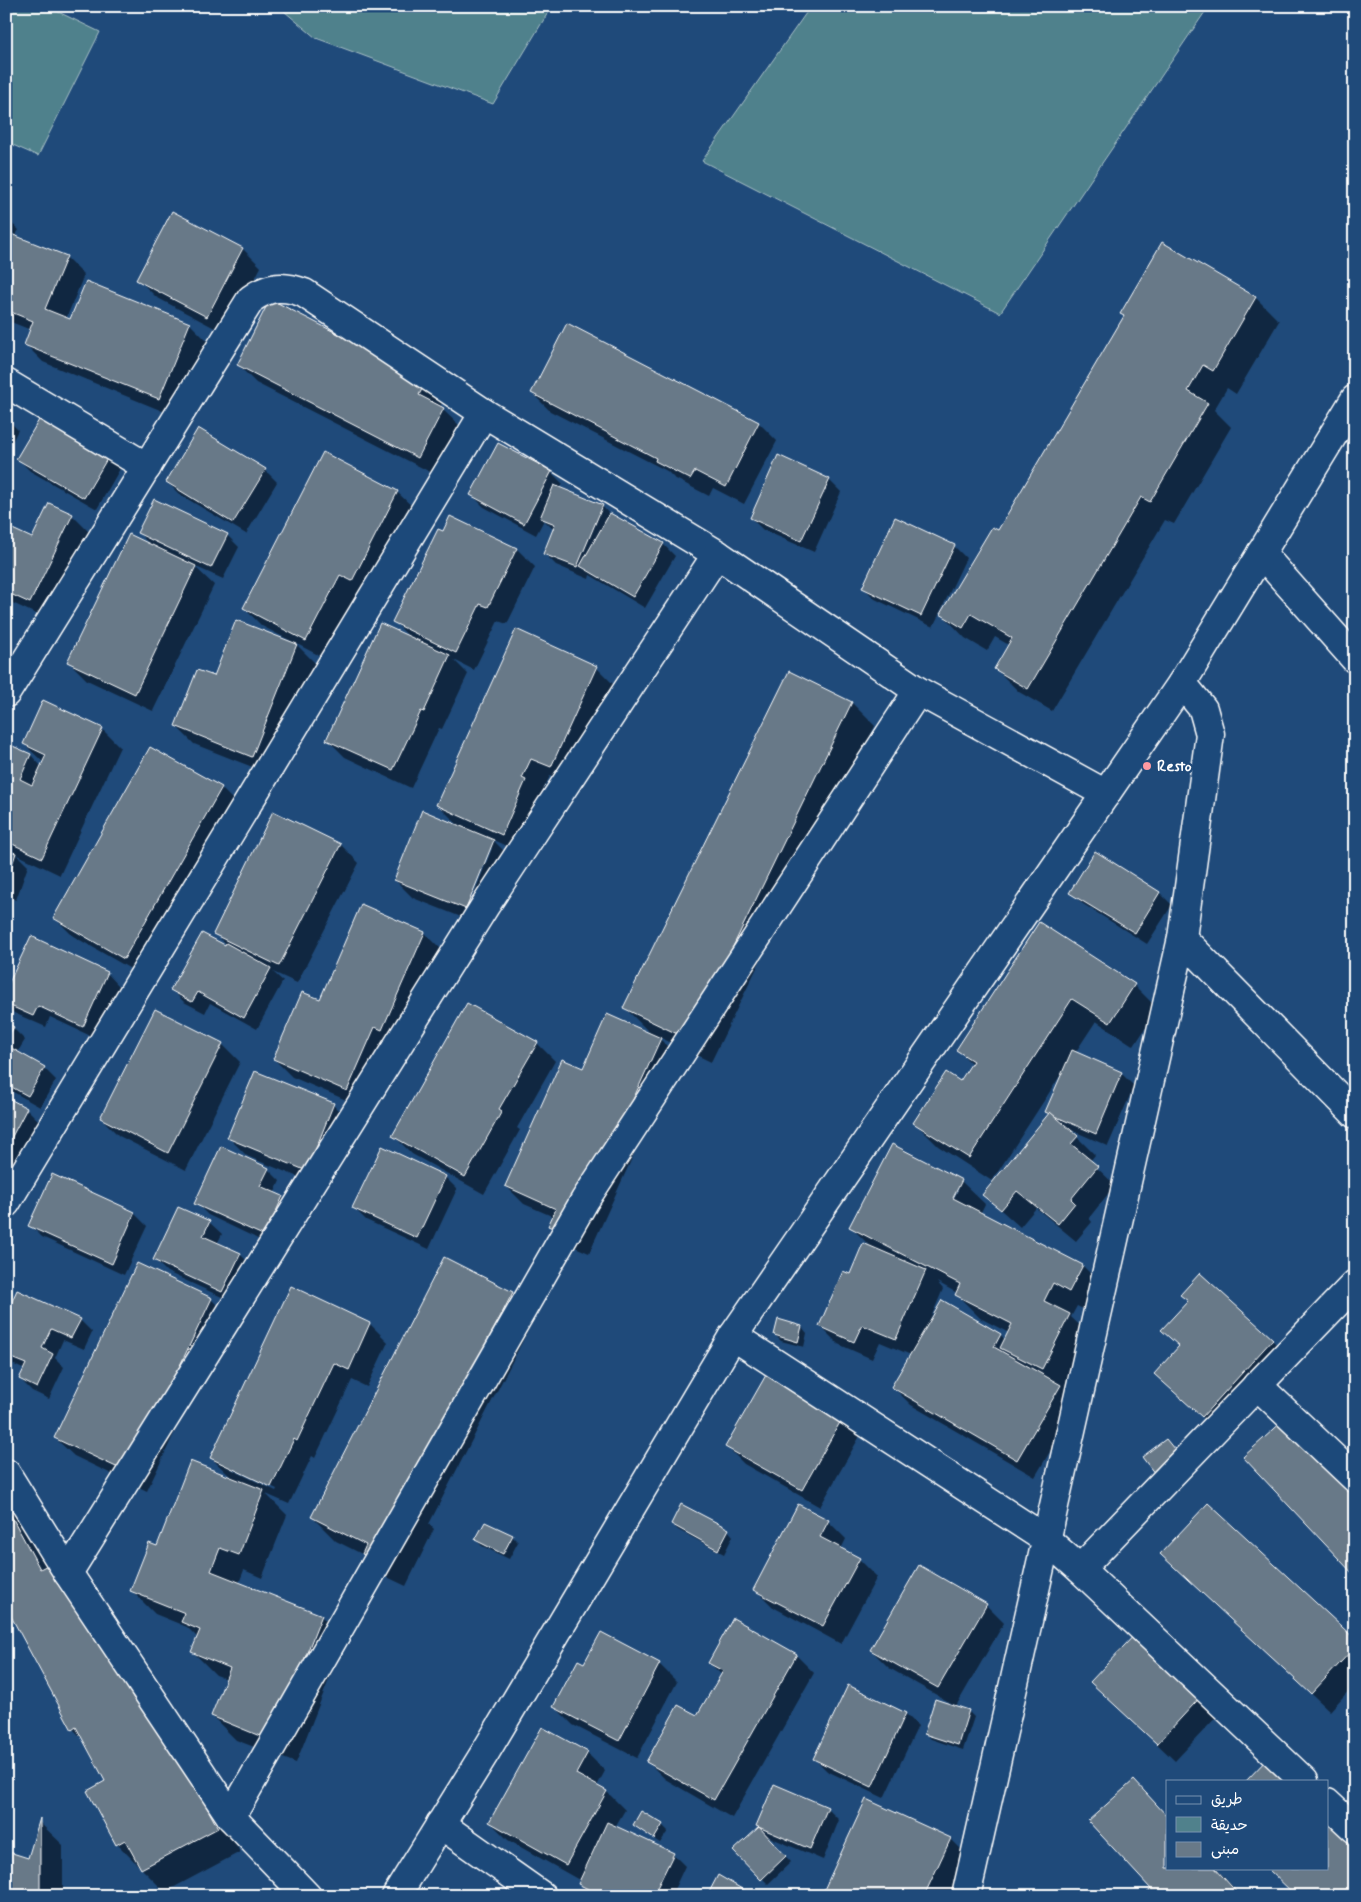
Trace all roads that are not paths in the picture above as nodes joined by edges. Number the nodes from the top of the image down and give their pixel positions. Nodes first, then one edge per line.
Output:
1 (6, 383) edge
2 (1355, 399) edge
3 (484, 413) junction
4 (147, 467) junction
5 (1261, 553) junction
6 (717, 554) junction
7 (1355, 659) edge
8 (14, 663) edge
9 (1182, 683) junction
10 (918, 691) junction
11 (6, 693) edge
12 (1106, 794) junction
13 (1182, 938) junction
14 (1355, 1114) edge
15 (6, 1203) edge
16 (1355, 1284) edge
17 (733, 1336) junction
18 (1257, 1385) junction
19 (6, 1473) edge
20 (1355, 1478) edge
21 (1047, 1540) junction
22 (1080, 1569) junction
23 (68, 1574) junction
24 (1303, 1780) edge
25 (1328, 1804) edge
26 (231, 1816) junction
27 (440, 1824) junction
28 (1355, 1829) edge
29 (307, 1896) edge
30 (396, 1896) edge
31 (542, 1896) edge
32 (966, 1896) edge

1 - 4 street
2 - 5 street
3 - 4 street
3 - 6 street
3 - 15 street
4 - 8 street
5 - 7 street
5 - 9 street
6 - 10 street
6 - 23 street
8 - 11 street
9 - 12 street
9 - 13 street
10 - 12 street
10 - 26 street
12 - 17 street
13 - 14 street
13 - 21 street
16 - 18 street
17 - 21 street
17 - 27 street
18 - 20 street
18 - 22 street
19 - 23 street
21 - 22 street
21 - 32 street
22 - 24 street
23 - 26 street
25 - 28 street
26 - 29 street
27 - 30 street
27 - 31 street

